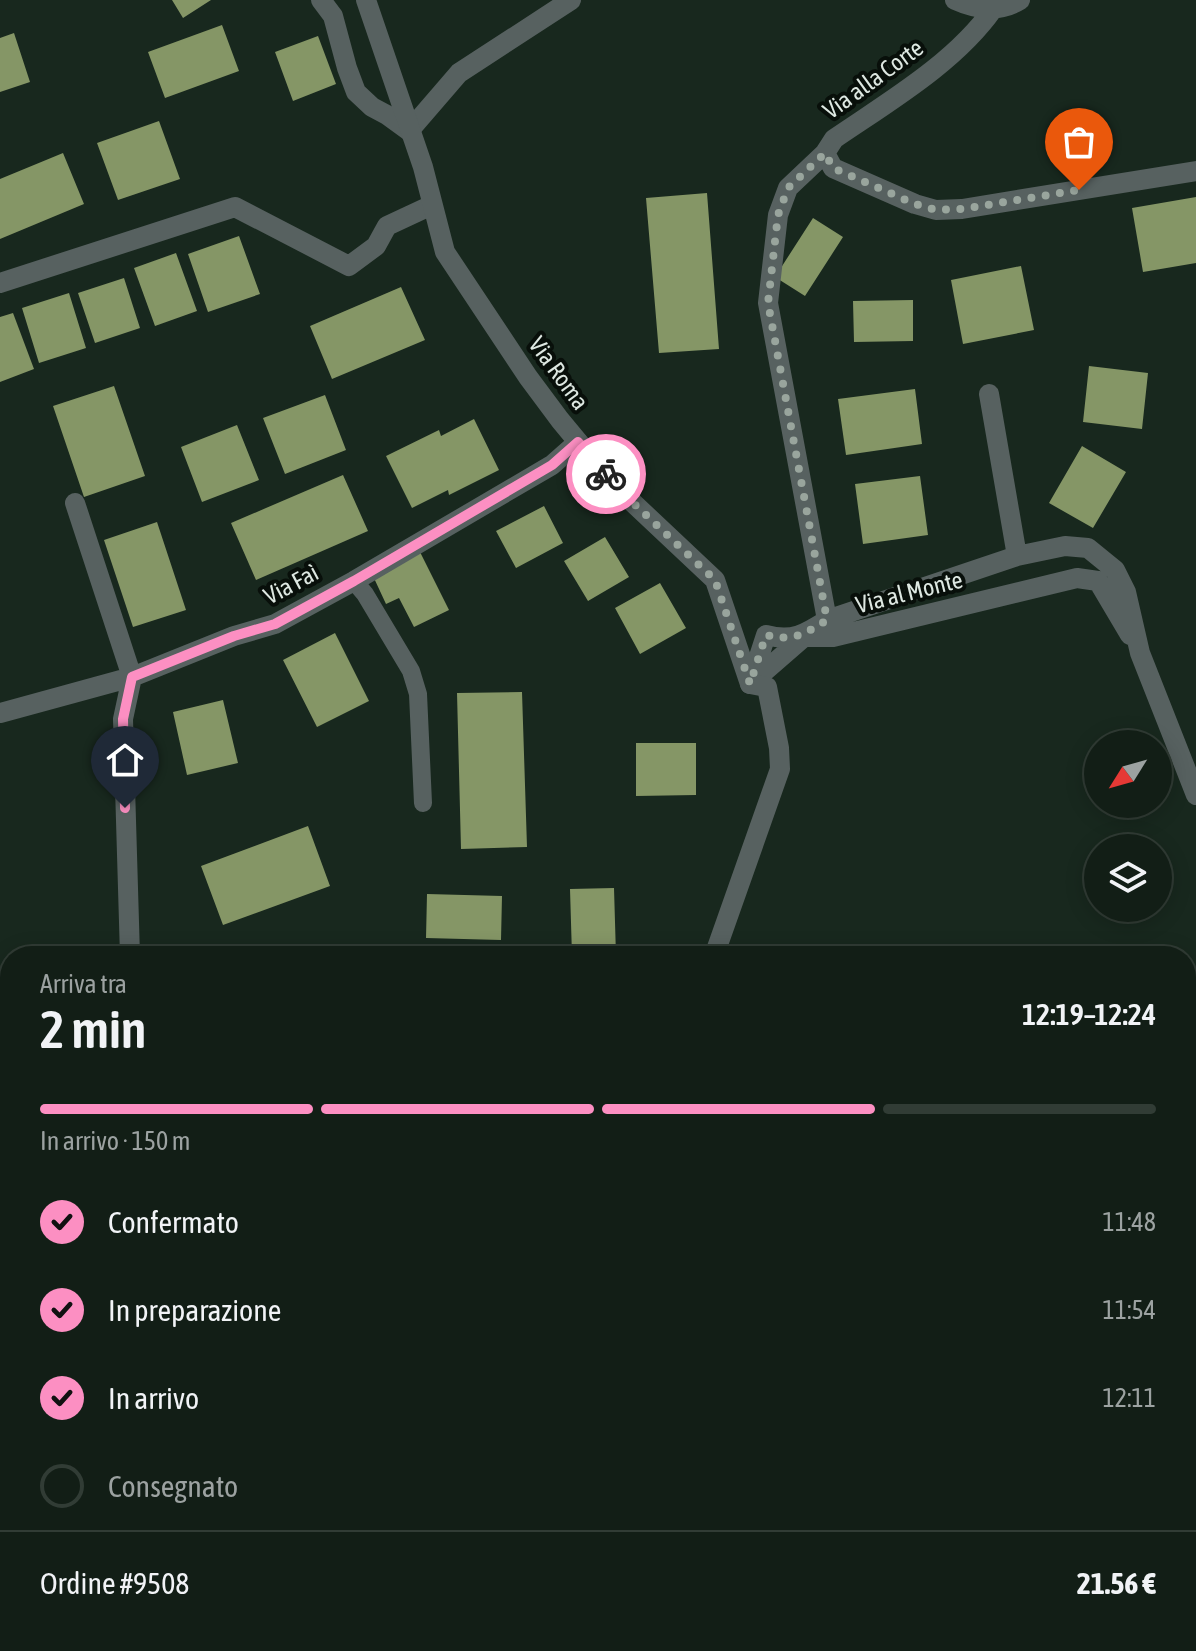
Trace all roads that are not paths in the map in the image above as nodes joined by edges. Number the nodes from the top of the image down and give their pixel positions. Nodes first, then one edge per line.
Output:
1 (321, 0) edge
2 (366, 0) edge
3 (571, 0) edge
4 (955, 0) edge
5 (1020, 0) edge
6 (993, 9) junction
7 (409, 131) junction
8 (825, 153) junction
9 (1196, 171) edge
10 (432, 205) junction
11 (0, 283) edge
12 (989, 394) dead end
13 (578, 442) junction
14 (75, 503) dead end
15 (1017, 556) junction
16 (1100, 556) junction
17 (1077, 578) junction
18 (354, 581) junction
19 (827, 620) junction
20 (1140, 653) junction
21 (132, 677) junction
22 (750, 684) junction
23 (0, 713) edge
24 (1196, 795) edge
25 (423, 803) dead end
26 (130, 946) edge
27 (718, 946) edge

1 - 7 street
2 - 7 street, Via Roma
3 - 7 street
4 - 6 street
5 - 6 street
6 - 8 street, Via alla Corte
7 - 10 street, Via Roma
8 - 9 street, Via alla Corte
8 - 19 street
10 - 11 street
10 - 13 street, Via Roma
12 - 15 street
13 - 18 street, Via Faì
13 - 22 street, Via Roma
14 - 21 street
15 - 16 street, Via al Monte
15 - 19 street, Via al Monte
16 - 17 street
16 - 20 street
17 - 20 street
17 - 22 street, Via al Monte
18 - 21 street, Via Faì
18 - 25 lane
19 - 22 street, Via al Monte
20 - 24 street
21 - 23 street, Via Faì
21 - 26 street
22 - 27 street, Via Roma

